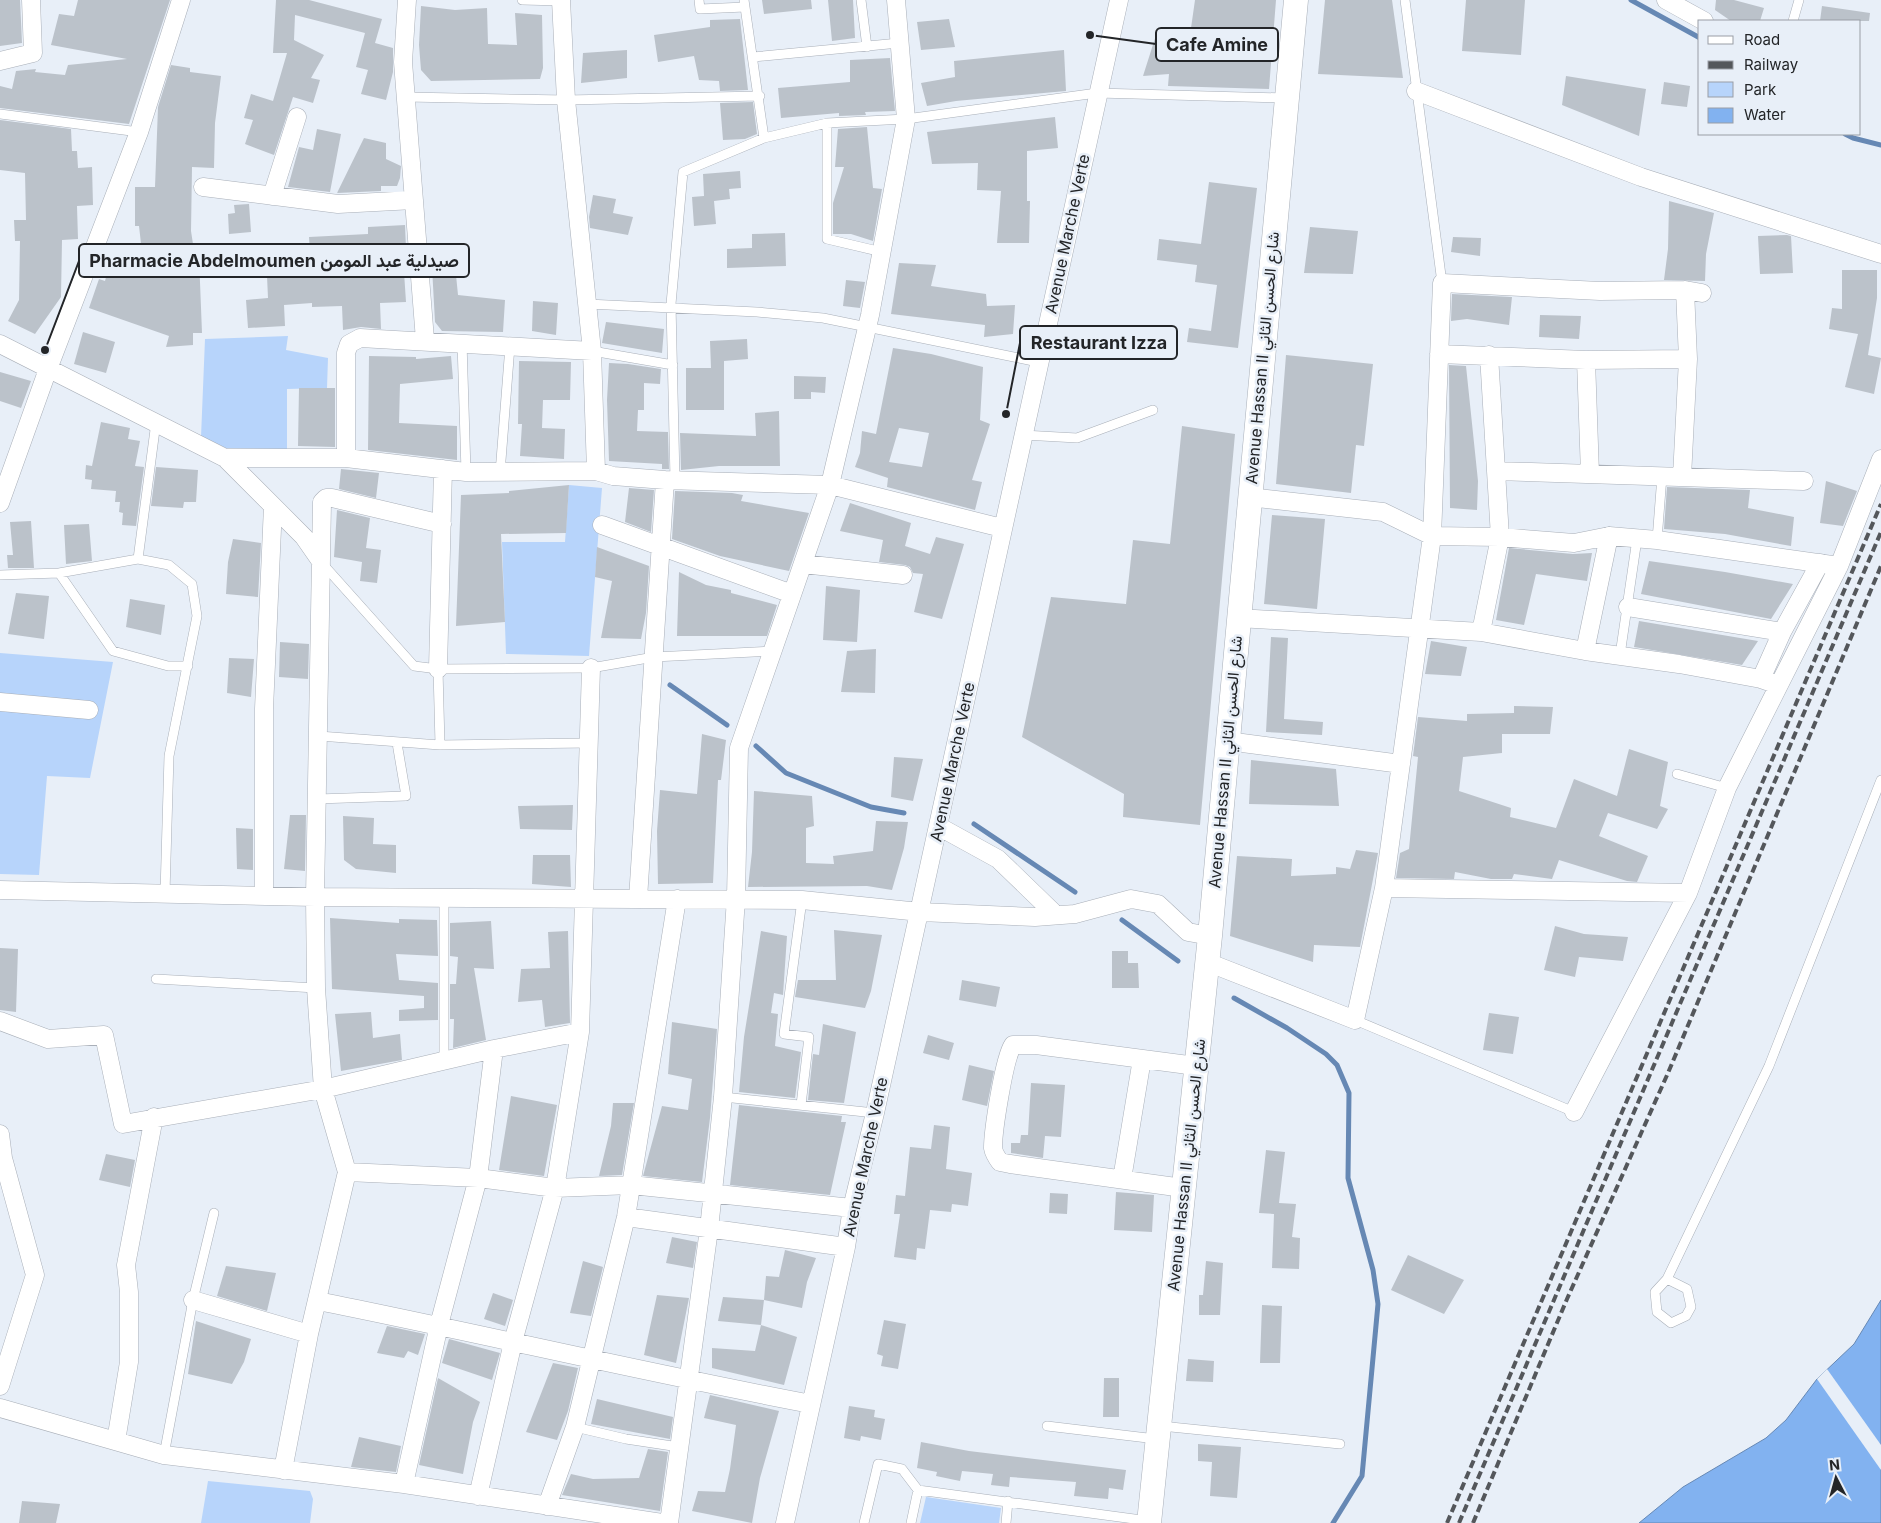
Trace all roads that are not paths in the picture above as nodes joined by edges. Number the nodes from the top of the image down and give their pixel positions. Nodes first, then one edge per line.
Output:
1 (31, 0) edge
2 (181, 0) edge
3 (407, 0) edge
4 (522, 0) edge
5 (561, 0) edge
6 (699, 0) edge
7 (861, 0) edge
8 (896, 0) edge
9 (1119, 0) edge
10 (1296, 0) edge
11 (1405, 0) edge
12 (1799, 0) edge
13 (1671, 1) edge
14 (744, 3) edge
15 (1702, 20) edge
16 (1792, 20) edge
17 (900, 42) junction
18 (867, 47) junction
19 (753, 57) junction
20 (0, 61) edge
21 (1416, 91) junction
22 (1098, 93) junction
23 (760, 96) junction
24 (406, 97) junction
25 (1286, 98) junction
26 (566, 100) junction
27 (0, 114) edge
28 (298, 117) dead end
29 (906, 119) junction
30 (827, 123) junction
31 (139, 132) junction
32 (764, 138) junction
33 (203, 187) dead end
34 (272, 196) junction
35 (414, 200) junction
36 (882, 252) junction
37 (1881, 254) edge
38 (1442, 283) junction
39 (1685, 290) junction
40 (1702, 293) dead end
41 (587, 304) junction
42 (671, 307) junction
43 (868, 326) junction
44 (425, 340) junction
45 (462, 342) junction
46 (0, 344) edge
47 (510, 346) junction
48 (592, 351) junction
49 (1439, 354) junction
50 (1489, 355) junction
51 (1688, 359) junction
52 (1586, 360) junction
53 (1038, 362) junction
54 (673, 365) junction
55 (48, 369) junction
56 (1153, 410) dead end
57 (156, 422) junction
58 (1022, 435) junction
59 (225, 458) junction
60 (346, 458) junction
61 (1881, 459) edge
62 (443, 469) junction
63 (1497, 471) junction
64 (466, 472) junction
65 (596, 472) junction
66 (500, 473) junction
67 (1590, 474) junction
68 (1662, 476) junction
69 (1682, 477) junction
70 (4, 478) edge
71 (670, 480) junction
72 (1804, 481) dead end
73 (830, 485) junction
74 (1249, 497) junction
75 (0, 503) edge
76 (273, 506) junction
77 (442, 524) junction
78 (602, 525) dead end
79 (1002, 528) junction
80 (1432, 536) junction
81 (1500, 536) junction
82 (1608, 536) junction
83 (1637, 539) junction
84 (1656, 540) junction
85 (661, 545) junction
86 (138, 558) junction
87 (320, 560) junction
88 (1820, 563) junction
89 (802, 564) junction
90 (1839, 566) junction
91 (59, 573) junction
92 (0, 575) edge
93 (903, 575) dead end
94 (792, 594) junction
95 (1628, 607) junction
96 (1238, 618) junction
97 (1420, 627) junction
98 (1481, 632) junction
99 (1782, 632) junction
100 (773, 650) junction
101 (1585, 651) junction
102 (1620, 656) junction
103 (654, 657) junction
104 (188, 666) junction
105 (591, 668) junction
106 (438, 669) junction
107 (1761, 679) junction
108 (1778, 685) junction
109 (0, 702) edge
110 (90, 710) dead end
111 (319, 736) junction
112 (1227, 741) junction
113 (397, 743) junction
114 (588, 743) junction
115 (440, 745) junction
116 (1401, 764) junction
117 (1677, 774) dead end
118 (1881, 780) edge
119 (1727, 788) junction
120 (317, 798) junction
121 (938, 826) junction
122 (1384, 888) junction
123 (0, 890) edge
124 (164, 893) junction
125 (1688, 893) junction
126 (264, 895) junction
127 (315, 897) junction
128 (444, 897) junction
129 (584, 897) junction
130 (736, 898) junction
131 (638, 899) junction
132 (677, 899) junction
133 (802, 900) junction
134 (920, 912) junction
135 (1056, 915) junction
136 (1210, 936) junction
137 (1207, 962) junction
138 (156, 979) dead end
139 (316, 988) junction
140 (1355, 1020) junction
141 (0, 1021) edge
142 (580, 1032) junction
143 (494, 1049) junction
144 (1142, 1059) junction
145 (444, 1060) junction
146 (1196, 1066) junction
147 (323, 1089) junction
148 (723, 1097) junction
149 (801, 1105) junction
150 (1574, 1112) joint
151 (875, 1113) junction
152 (154, 1117) junction
153 (0, 1134) edge
154 (1, 1158) edge
155 (347, 1172) junction
156 (478, 1178) junction
157 (1122, 1179) junction
158 (631, 1186) junction
159 (555, 1188) junction
160 (1183, 1188) junction
161 (714, 1194) junction
162 (852, 1208) junction
163 (214, 1213) dead end
164 (626, 1218) junction
165 (709, 1229) junction
166 (846, 1247) junction
167 (1667, 1279) junction
168 (194, 1300) junction
169 (318, 1301) junction
170 (439, 1325) junction
171 (309, 1334) junction
172 (513, 1342) junction
173 (591, 1360) junction
174 (688, 1381) junction
175 (0, 1386) edge
176 (812, 1404) junction
177 (0, 1408) edge
178 (1047, 1426) dead end
179 (575, 1427) junction
180 (1158, 1432) junction
181 (116, 1441) junction
182 (1340, 1444) dead end
183 (679, 1447) junction
184 (164, 1455) junction
185 (283, 1470) junction
186 (404, 1484) junction
187 (918, 1490) junction
188 (478, 1496) junction
189 (1008, 1501) junction
190 (547, 1506) junction
191 (1149, 1522) edge
192 (662, 1523) edge
193 (669, 1523) edge
194 (785, 1523) edge
195 (864, 1523) edge
196 (912, 1523) edge
197 (1006, 1523) edge

1 - 20 street
2 - 31 street
3 - 24 street
4 - 5 lane
5 - 26 street
6 - 14 lane
7 - 18 lane
8 - 17 street
9 - 22 street, Avenue Marche Verte
10 - 25 street, Avenue Hassan II شارع الحسن الثاني
11 - 21 lane
12 - 16 lane
13 - 15 street
14 - 19 lane
17 - 18 lane
17 - 29 street
18 - 19 lane
19 - 23 lane
21 - 37 street
21 - 38 lane
22 - 25 lane
22 - 29 lane
22 - 53 street, Avenue Marche Verte
23 - 26 lane
23 - 32 lane
24 - 26 lane
24 - 35 street
25 - 74 street, Avenue Hassan II شارع الحسن الثاني
26 - 41 street
27 - 31 lane
28 - 34 street
29 - 30 lane
29 - 36 street
30 - 32 lane
30 - 36 lane
31 - 55 street
32 - 42 lane
33 - 34 street
34 - 35 street
35 - 44 street
36 - 43 street
38 - 39 street
38 - 49 street
39 - 40 street
39 - 51 street
41 - 42 lane
41 - 48 street
42 - 43 lane
42 - 54 lane
43 - 53 lane
43 - 73 street
44 - 45 street
44 - 60 street
45 - 47 street
45 - 64 lane
46 - 55 street
47 - 48 street
47 - 66 lane
48 - 54 lane
48 - 65 street
49 - 50 street
49 - 80 street
50 - 52 street
50 - 63 street
51 - 52 street
51 - 69 street
52 - 67 street
53 - 58 street, Avenue Marche Verte
54 - 71 lane
55 - 57 street
55 - 70 street
56 - 58 lane
57 - 59 street
57 - 86 lane
58 - 79 street, Avenue Marche Verte
59 - 60 street
59 - 76 street
60 - 62 street
61 - 90 street
62 - 64 street
62 - 77 street
63 - 67 street
63 - 81 street
64 - 66 street
65 - 66 street
65 - 71 street
67 - 68 street
68 - 69 street
68 - 84 lane
69 - 72 street
70 - 75 street
71 - 73 street
71 - 85 street
73 - 79 street
73 - 89 street
74 - 80 street
74 - 96 street, Avenue Hassan II شارع الحسن الثاني
76 - 87 street
76 - 126 street
77 - 87 street
77 - 106 street
78 - 85 street
79 - 121 street, Avenue Marche Verte
80 - 81 street
80 - 97 street
81 - 82 street
81 - 98 street
82 - 83 street
82 - 101 street
83 - 84 street
83 - 95 lane
84 - 88 street
85 - 94 street
85 - 103 street
86 - 91 lane
86 - 104 lane
87 - 106 lane
87 - 111 street
88 - 90 street
88 - 99 street
89 - 93 street
89 - 94 street
90 - 108 street
91 - 92 lane
91 - 104 lane
94 - 100 street
95 - 99 street
95 - 102 lane
96 - 97 street
96 - 112 street, Avenue Hassan II شارع الحسن الثاني
97 - 98 street
97 - 116 street
98 - 101 street
99 - 107 street
100 - 103 lane
100 - 130 street
101 - 102 street
102 - 107 street
103 - 105 lane
103 - 131 street
104 - 124 lane
105 - 106 lane
105 - 114 street
106 - 115 lane
107 - 108 street
108 - 119 street
109 - 110 street
111 - 113 lane
111 - 120 street
112 - 116 street
112 - 136 street, Avenue Hassan II شارع الحسن الثاني
113 - 115 lane
113 - 120 lane
114 - 115 lane
114 - 129 street
116 - 122 street
117 - 119 lane
118 - 167 lane
119 - 125 street
120 - 127 street
121 - 134 street, Avenue Marche Verte
121 - 135 street
122 - 125 street
122 - 140 street
123 - 124 street
124 - 126 street
125 - 150 street
126 - 127 street
127 - 128 street
127 - 139 street
128 - 129 street
128 - 145 lane
129 - 131 street
129 - 142 street
130 - 132 street
130 - 133 street
130 - 148 street
131 - 132 street
132 - 158 street
133 - 134 street
133 - 149 lane
134 - 135 street
134 - 151 street, Avenue Marche Verte
135 - 136 street
136 - 137 street, Avenue Hassan II شارع الحسن الثاني
137 - 140 street
137 - 146 street, Avenue Hassan II شارع الحسن الثاني
138 - 139 lane
139 - 147 street
140 - 150 lane
141 - 152 street
142 - 143 street
142 - 159 street
143 - 145 street
143 - 156 street
144 - 146 street
144 - 157 street
144 - 157 street
145 - 147 street
146 - 160 street, Avenue Hassan II شارع الحسن الثاني
147 - 152 street
147 - 155 street
148 - 149 lane
148 - 161 street
149 - 151 lane
151 - 162 street, Avenue Marche Verte
152 - 181 street
153 - 154 street
154 - 175 street
155 - 156 street
155 - 169 street
156 - 159 street
156 - 170 street
157 - 160 street
158 - 159 street
158 - 161 street
158 - 164 street
159 - 172 street
160 - 180 street, Avenue Hassan II شارع الحسن الثاني
161 - 162 street
161 - 165 street
162 - 166 street, Avenue Marche Verte
163 - 168 lane
164 - 165 street
164 - 173 street
165 - 166 street
165 - 174 street
166 - 176 street, Avenue Marche Verte
167 - 167 lane
168 - 171 street
168 - 184 lane
169 - 170 street
169 - 171 street
170 - 172 street
170 - 186 street
171 - 185 street
172 - 173 street
172 - 188 street
173 - 174 street
173 - 179 street
174 - 176 street
174 - 183 street
176 - 194 street, Avenue Marche Verte
177 - 181 street
178 - 180 lane
179 - 183 lane
179 - 190 street
180 - 182 lane
180 - 191 street, Avenue Hassan II شارع الحسن الثاني
181 - 184 street
183 - 193 street
184 - 185 street
185 - 186 street
186 - 188 street
187 - 189 lane
187 - 195 lane
187 - 196 lane
188 - 190 street
189 - 191 lane
189 - 197 lane
190 - 192 street

